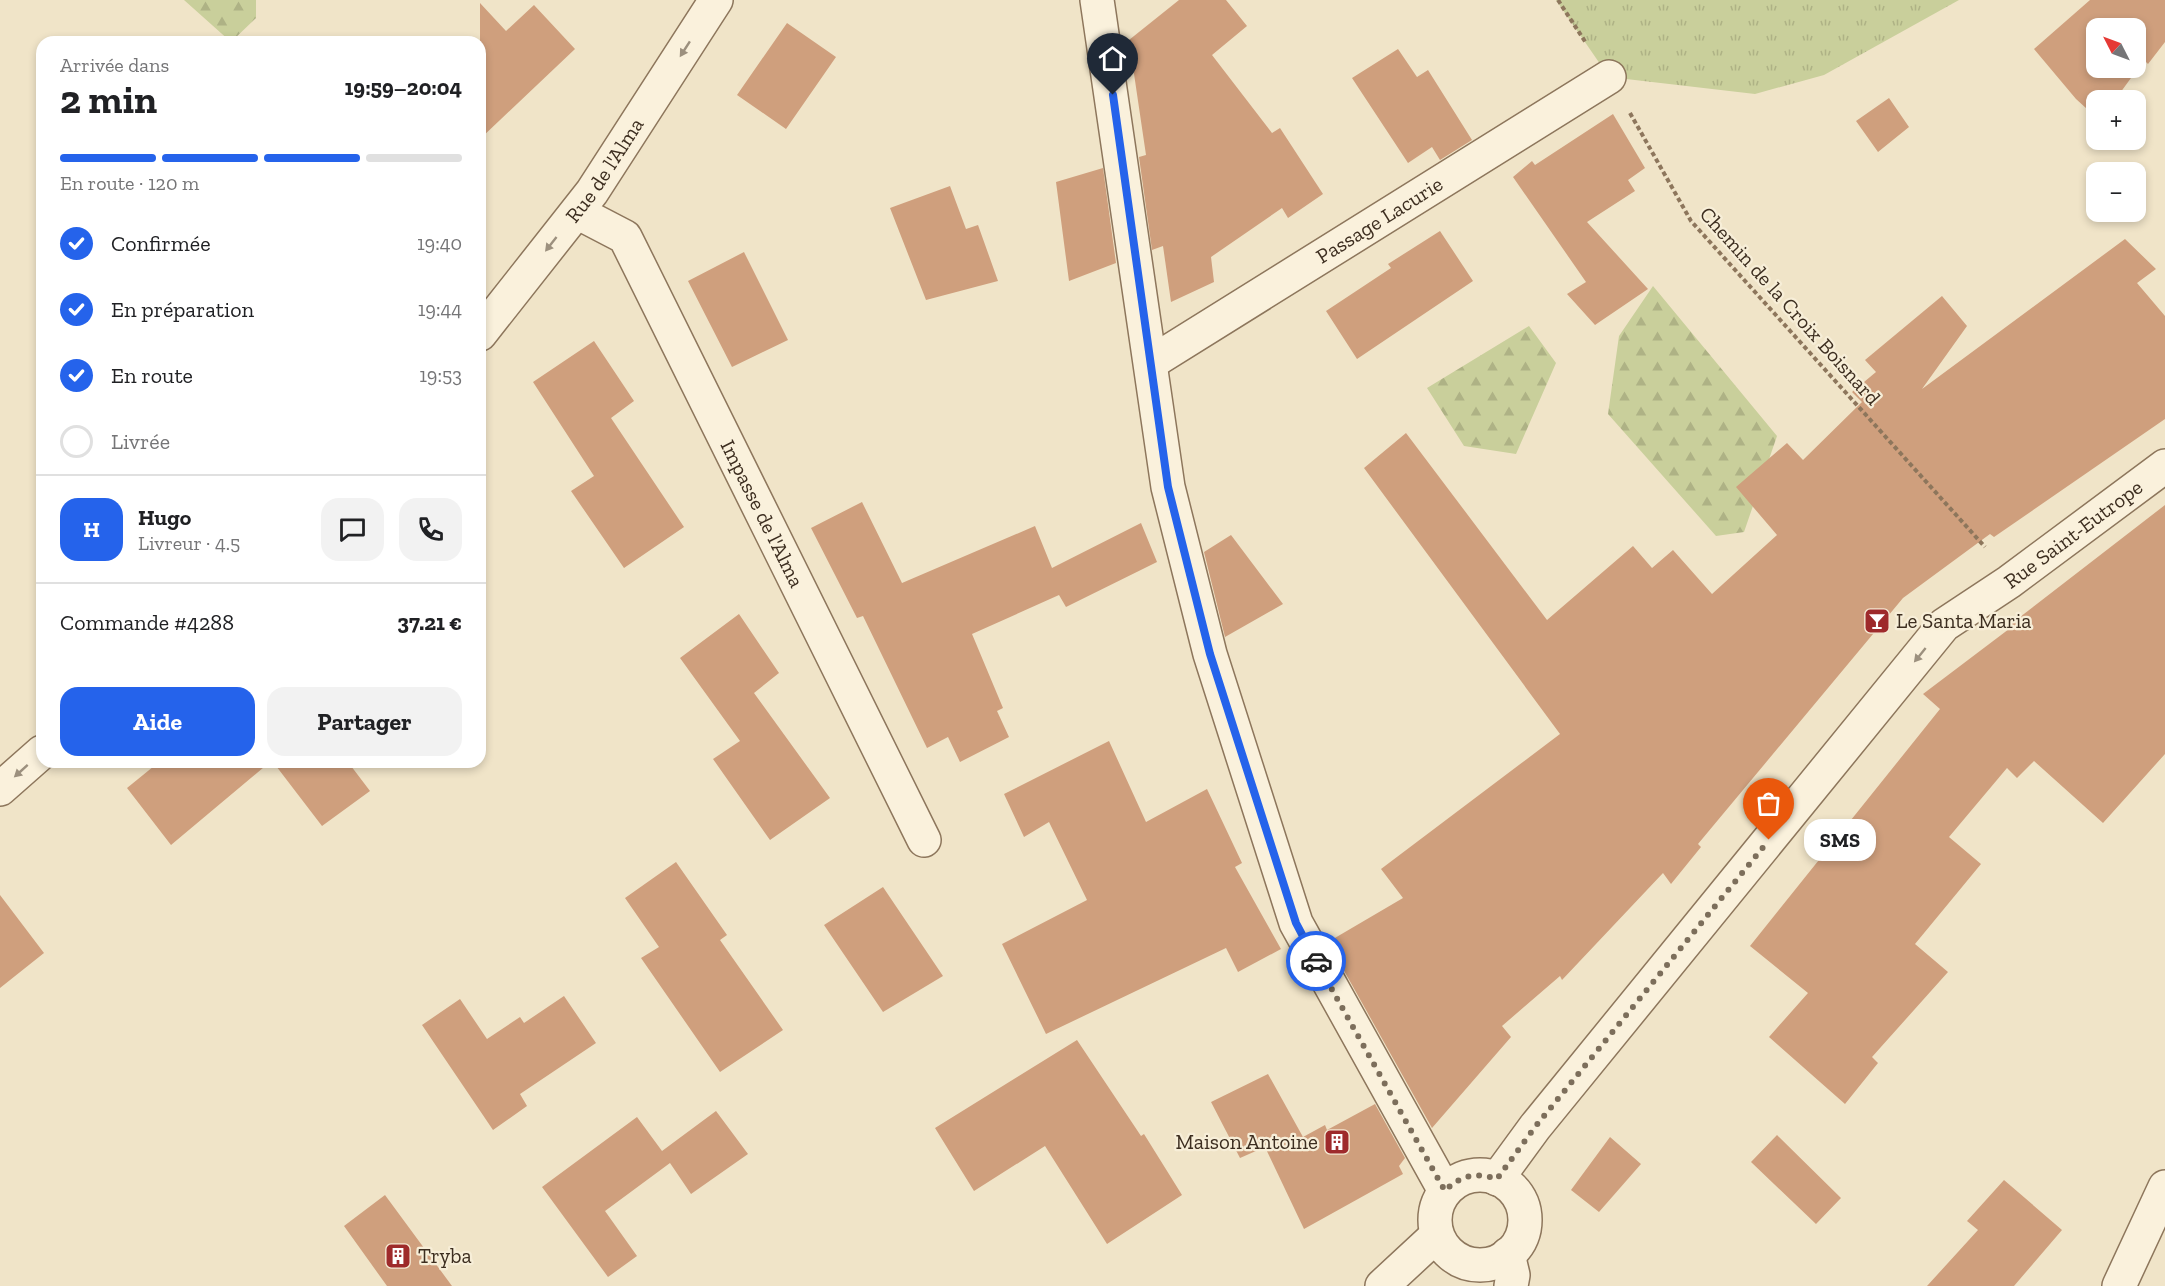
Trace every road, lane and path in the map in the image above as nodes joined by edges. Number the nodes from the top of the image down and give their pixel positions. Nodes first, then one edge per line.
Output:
1 (716, 0) edge
2 (1097, 0) edge
3 (1558, 0) edge
4 (1609, 77) junction
5 (577, 212) junction
6 (486, 326) edge
7 (1152, 362) junction
8 (2165, 466) edge
9 (2009, 582) junction
10 (36, 757) edge
11 (0, 789) edge
12 (924, 840) dead end
13 (1497, 1179) junction
14 (2165, 1187) edge
15 (1445, 1191) junction
16 (1437, 1235) junction
17 (1508, 1254) junction
18 (1382, 1286) edge
19 (1511, 1286) edge
20 (2119, 1286) edge

1 -> 5 street, Rue de l'Alma
2 - 7 street
3 - 4 path, Chemin de la Croix Boisnard
4 - 7 street, Passage Lacurie
4 - 9 path, Chemin de la Croix Boisnard
5 -> 6 street, Rue de l'Alma
5 - 12 street, Impasse de l'Alma
7 - 15 street
8 - 9 street, Rue Saint-Eutrope
9 -> 13 street, Rue Saint-Eutrope
10 -> 11 street
13 - 15 street
13 - 17 street
14 - 20 street
15 - 16 street
16 - 17 street
16 - 18 street
17 - 19 street

